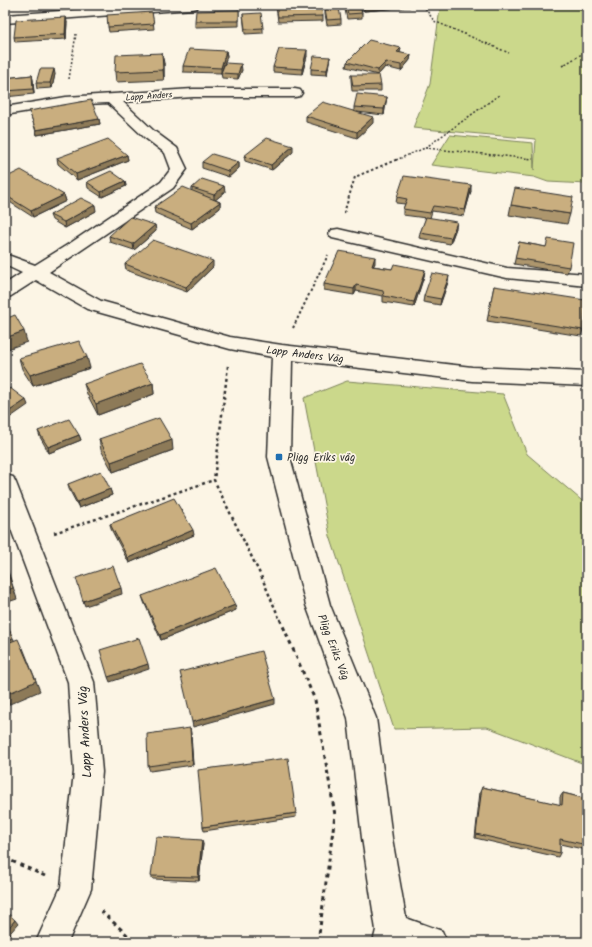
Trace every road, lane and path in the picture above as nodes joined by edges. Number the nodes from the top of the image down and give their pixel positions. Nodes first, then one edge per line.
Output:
1 (193, 5) edge
2 (423, 5) edge
3 (79, 14) junction
4 (5, 19) edge
5 (587, 51) edge
6 (509, 53) dead end
7 (562, 66) dead end
8 (294, 93) dead end
9 (499, 95) dead end
10 (112, 99) junction
11 (66, 101) junction
12 (5, 110) edge
13 (425, 148) junction
14 (533, 159) dead end
15 (338, 234) junction
16 (5, 258) edge
17 (37, 273) junction
18 (587, 280) edge
19 (5, 292) edge
20 (230, 343) junction
21 (282, 352) junction
22 (587, 379) edge
23 (214, 480) junction
24 (5, 483) edge
25 (27, 542) junction
26 (390, 936) edge
27 (52, 942) edge
28 (318, 942) edge
29 (430, 942) edge

1 - 3 street
2 - 6 path
3 - 4 street
3 - 11 path
5 - 7 path
8 - 10 street, Lapp Anders
9 - 13 path
10 - 11 street, Lapp Anders
10 - 17 street
11 - 12 street, Lapp Anders
13 - 14 path
13 - 15 path
15 - 18 street
15 - 21 path
16 - 17 street, Lapp Anders Väg
17 - 19 street
17 - 20 street, Lapp Anders Väg
20 - 21 street, Lapp Anders Väg
20 - 23 path
21 - 22 street, Lapp Anders Väg
21 - 26 street, Pligg Eriks Väg
23 - 25 path
23 - 28 path
24 - 25 street, Lapp Anders Väg
25 - 27 street, Lapp Anders Väg
26 - 29 street

